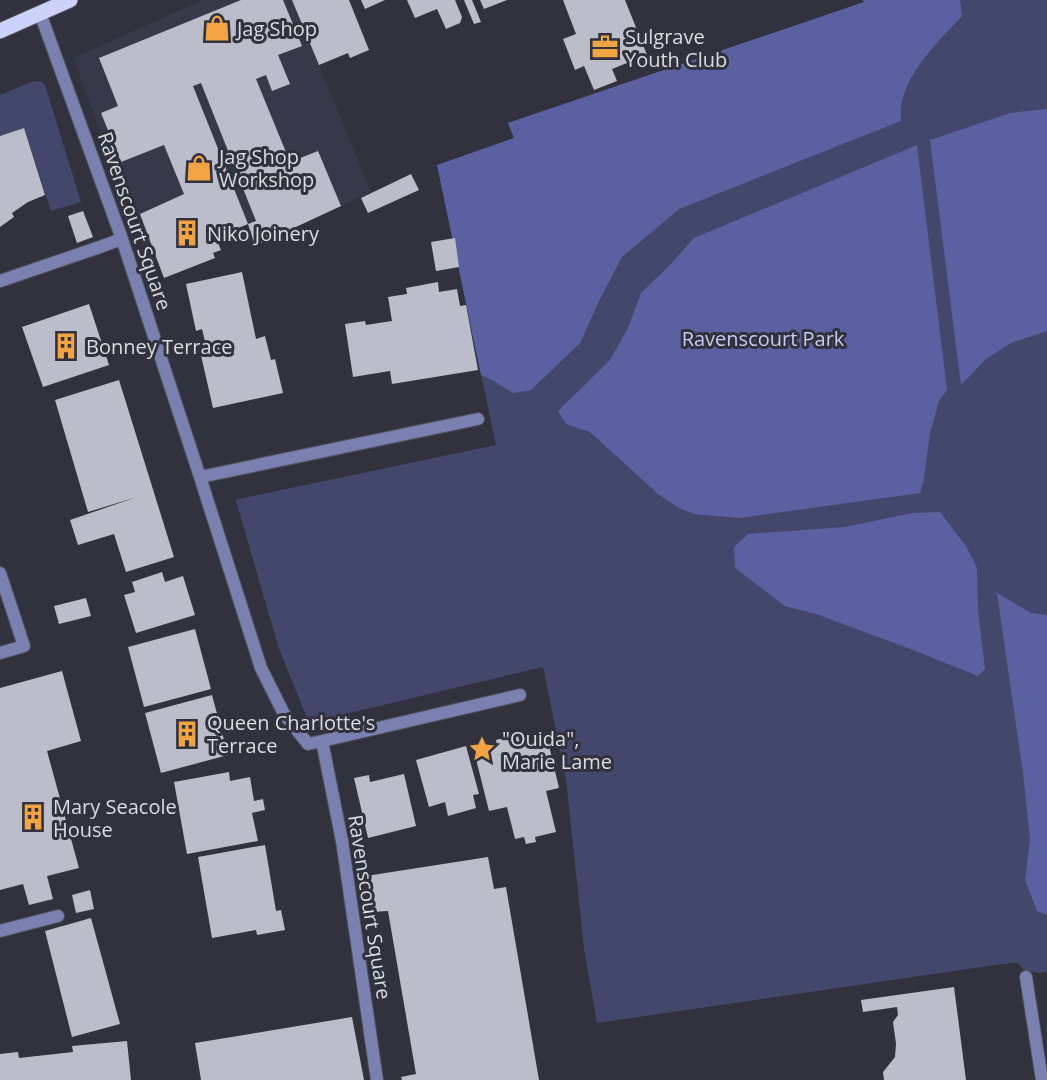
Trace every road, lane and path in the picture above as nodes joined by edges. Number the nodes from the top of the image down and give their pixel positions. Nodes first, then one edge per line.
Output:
1 (70, 0) edge
2 (40, 13) junction
3 (0, 31) edge
4 (122, 239) junction
5 (0, 282) edge
6 (478, 419) dead end
7 (200, 477) junction
8 (0, 573) edge
9 (0, 652) edge
10 (520, 694) dead end
11 (322, 741) junction
12 (58, 916) dead end
13 (0, 932) edge
14 (1026, 977) dead end
15 (377, 1080) edge
16 (1042, 1080) edge

1 - 2 main road
2 - 3 main road
2 - 4 street, Ravenscourt Square
4 - 5 street
4 - 7 street, Ravenscourt Square
6 - 7 street
7 - 11 street, Ravenscourt Square
8 - 9 street
10 - 11 street
11 - 15 street, Ravenscourt Square
12 - 13 street
14 - 16 street

